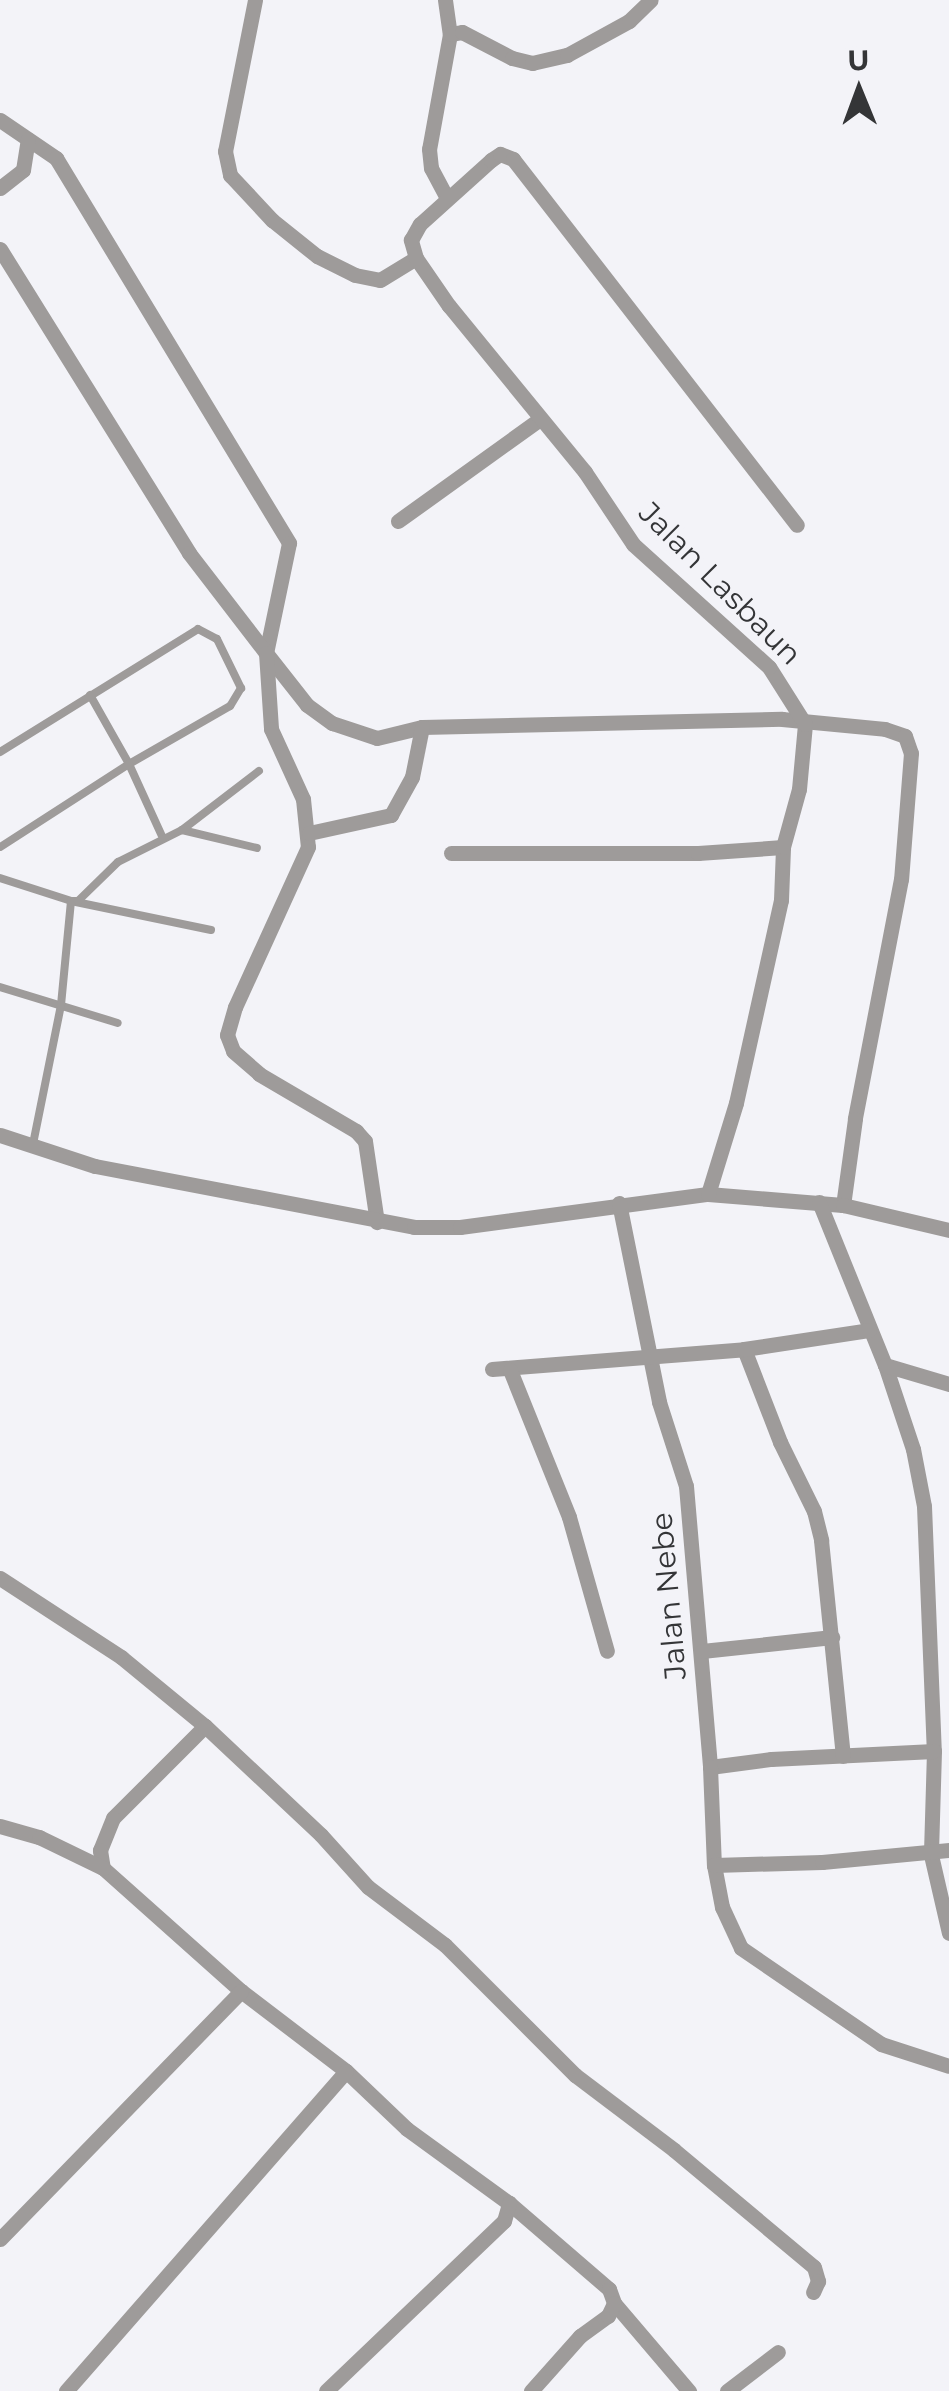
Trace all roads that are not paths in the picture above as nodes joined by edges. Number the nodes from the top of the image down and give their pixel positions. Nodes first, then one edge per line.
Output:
1 (255, 0) edge
2 (651, 0) edge
3 (446, 1) edge
4 (450, 34) junction
5 (0, 120) edge
6 (28, 139) junction
7 (0, 188) edge
8 (447, 198) junction
9 (0, 249) edge
10 (416, 258) junction
11 (540, 419) junction
12 (398, 521) dead end
13 (798, 525) dead end
14 (266, 654) junction
15 (90, 695) junction
16 (805, 724) junction
17 (422, 726) junction
18 (0, 752) edge
19 (130, 764) junction
20 (260, 771) dead end
21 (182, 830) junction
22 (309, 834) junction
23 (162, 836) junction
24 (783, 846) junction
25 (0, 848) edge
26 (258, 848) dead end
27 (451, 853) dead end
28 (0, 878) edge
29 (72, 901) junction
30 (210, 930) dead end
31 (0, 987) edge
32 (61, 1005) junction
33 (118, 1023) dead end
34 (0, 1135) edge
35 (33, 1144) junction
36 (708, 1194) junction
37 (819, 1202) junction
38 (619, 1203) junction
39 (843, 1205) junction
40 (377, 1222) junction
41 (949, 1230) edge
42 (870, 1330) junction
43 (744, 1349) junction
44 (649, 1354) junction
45 (884, 1365) junction
46 (492, 1370) dead end
47 (510, 1370) junction
48 (949, 1384) edge
49 (0, 1578) edge
50 (832, 1637) junction
51 (607, 1651) dead end
52 (702, 1651) junction
53 (205, 1726) junction
54 (934, 1751) junction
55 (842, 1756) junction
56 (710, 1767) junction
57 (0, 1826) edge
58 (949, 1850) edge
59 (931, 1855) junction
60 (714, 1865) junction
61 (103, 1868) junction
62 (949, 1932) edge
63 (241, 1991) junction
64 (949, 2066) edge
65 (346, 2071) junction
66 (509, 2202) junction
67 (0, 2239) edge
68 (813, 2292) dead end
69 (614, 2303) junction
70 (778, 2352) dead end
71 (66, 2391) edge
72 (326, 2391) edge
73 (530, 2391) edge
74 (689, 2391) edge
75 (727, 2391) edge

1 - 10 street
2 - 4 street
3 - 4 street
4 - 8 street
5 - 6 street
6 - 7 street
6 - 14 street
8 - 10 street
8 - 13 street
9 - 14 street
10 - 11 street, Jalan Lasbaun
11 - 12 street
11 - 16 street, Jalan Lasbaun
14 - 17 street
14 - 22 street
15 - 18 lane
15 - 19 lane
15 - 19 lane
16 - 17 street
16 - 24 street
16 - 39 street
17 - 22 street
19 - 23 lane
19 - 25 lane
20 - 21 lane
21 - 23 lane
21 - 26 lane
22 - 40 street
23 - 29 lane
24 - 27 street
24 - 36 street
28 - 29 lane
29 - 30 lane
29 - 32 lane
31 - 32 lane
32 - 33 lane
32 - 35 lane
34 - 35 street
35 - 40 street
36 - 37 street
36 - 38 street
37 - 39 street
37 - 42 street
38 - 40 street
38 - 44 street, Jalan Nebe
39 - 41 street
42 - 43 street
42 - 45 street
43 - 44 street
43 - 50 street
44 - 47 street
44 - 52 street, Jalan Nebe
45 - 48 street
45 - 54 street
46 - 47 street
47 - 51 street
49 - 53 street
50 - 52 street
50 - 55 street
52 - 56 street, Jalan Nebe
53 - 61 street
53 - 68 street
54 - 55 street
54 - 59 street
55 - 56 street
56 - 60 street, Jalan Nebe
57 - 61 street
58 - 59 street
59 - 60 street
59 - 62 street
60 - 64 street, Jalan Nebe
61 - 63 street
63 - 65 street
63 - 67 street
65 - 66 street
65 - 71 street
66 - 69 street
66 - 72 street
69 - 73 street
69 - 74 street
70 - 75 street

